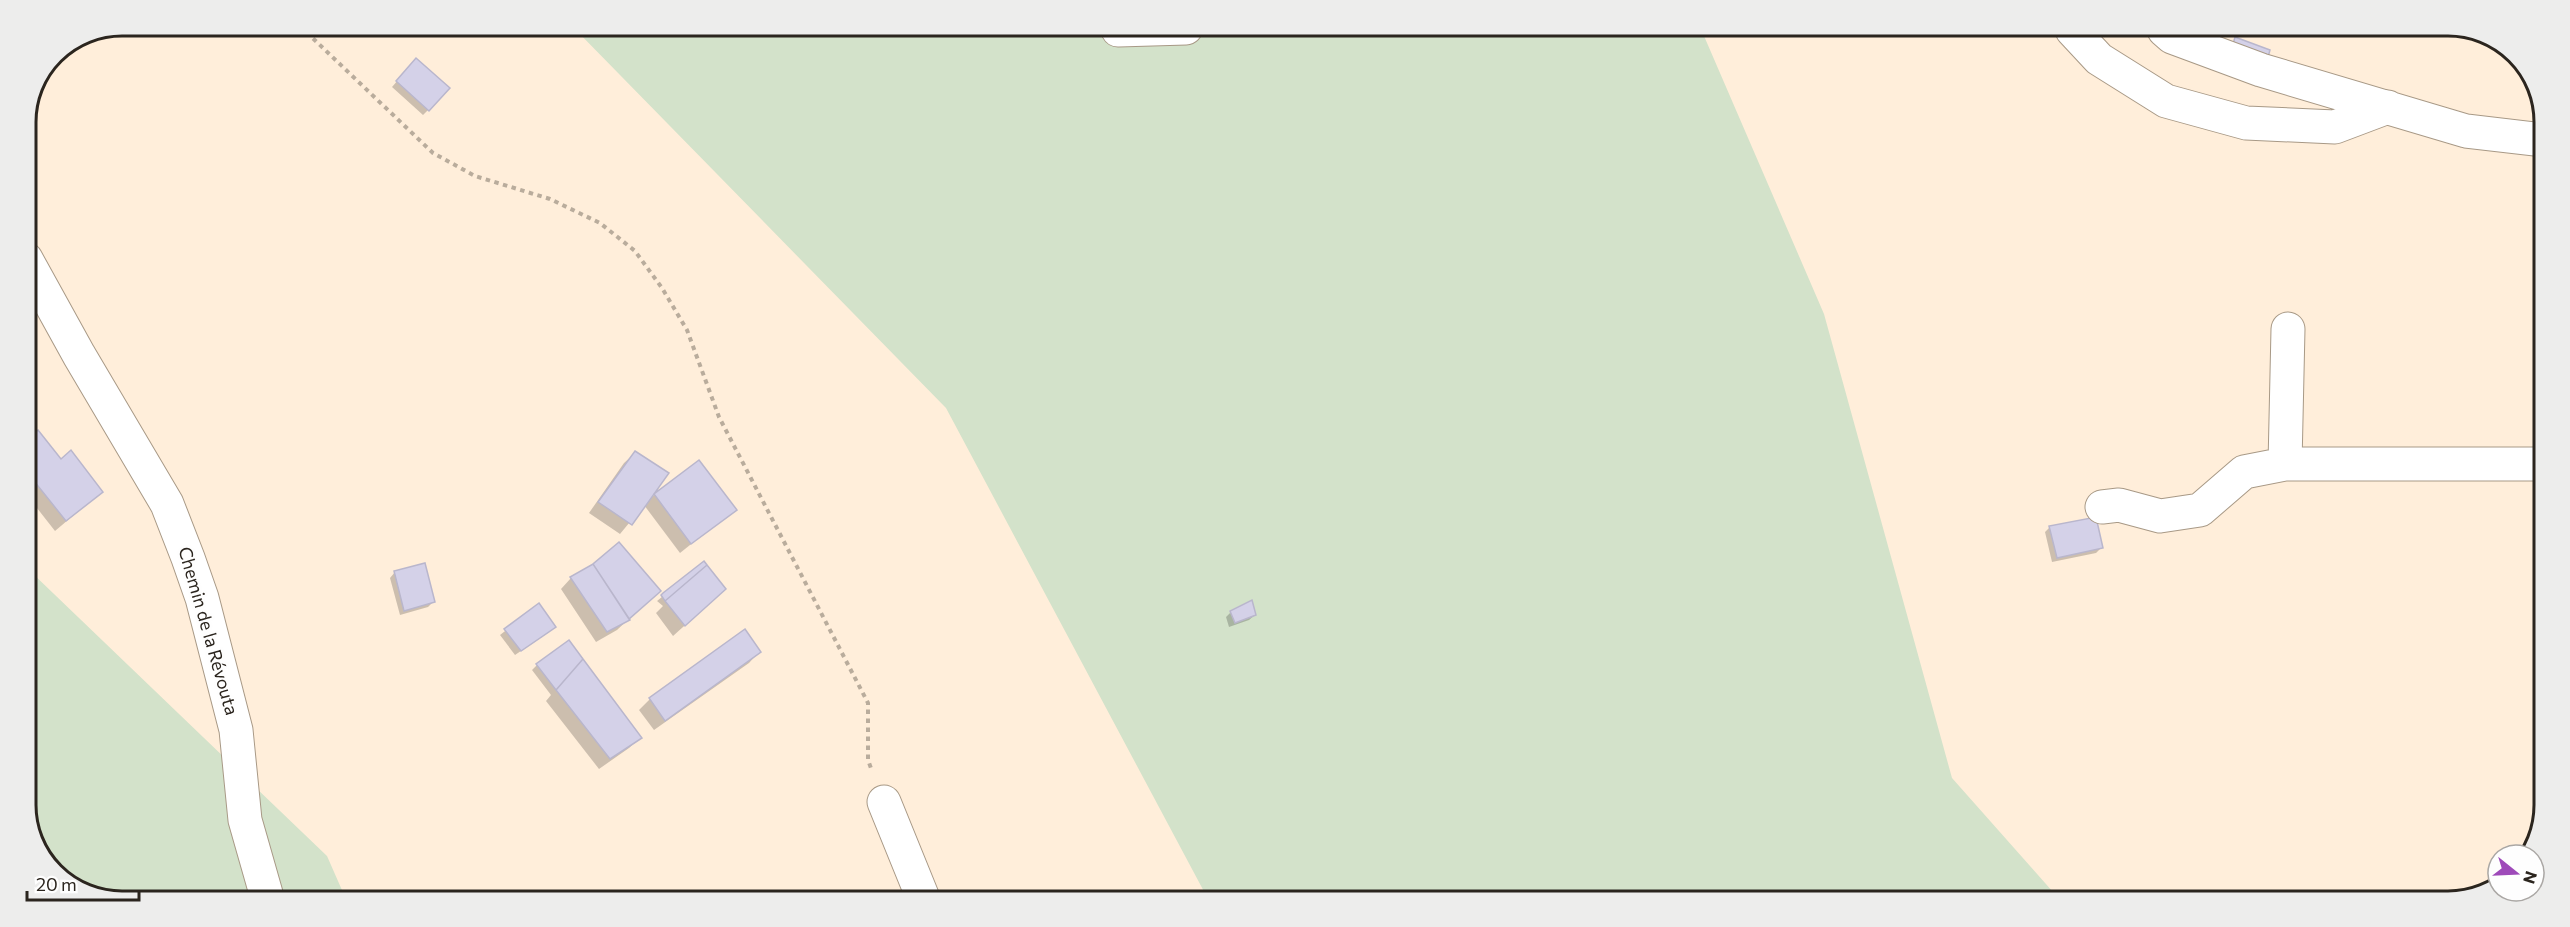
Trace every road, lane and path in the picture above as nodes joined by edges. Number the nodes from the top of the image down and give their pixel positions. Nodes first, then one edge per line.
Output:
1 (311, 36) edge
2 (2078, 36) edge
3 (2170, 36) edge
4 (2388, 107) junction
5 (2534, 139) edge
6 (36, 277) edge
7 (2288, 330) dead end
8 (2285, 464) junction
9 (2534, 464) edge
10 (2102, 507) dead end
11 (884, 802) joint
12 (265, 891) edge
13 (920, 891) edge

1 - 11 path
2 - 4 street
3 - 4 street
4 - 5 street
6 - 12 street, Chemin de la Révouta
7 - 8 street
8 - 9 street
8 - 10 street
11 - 13 street

